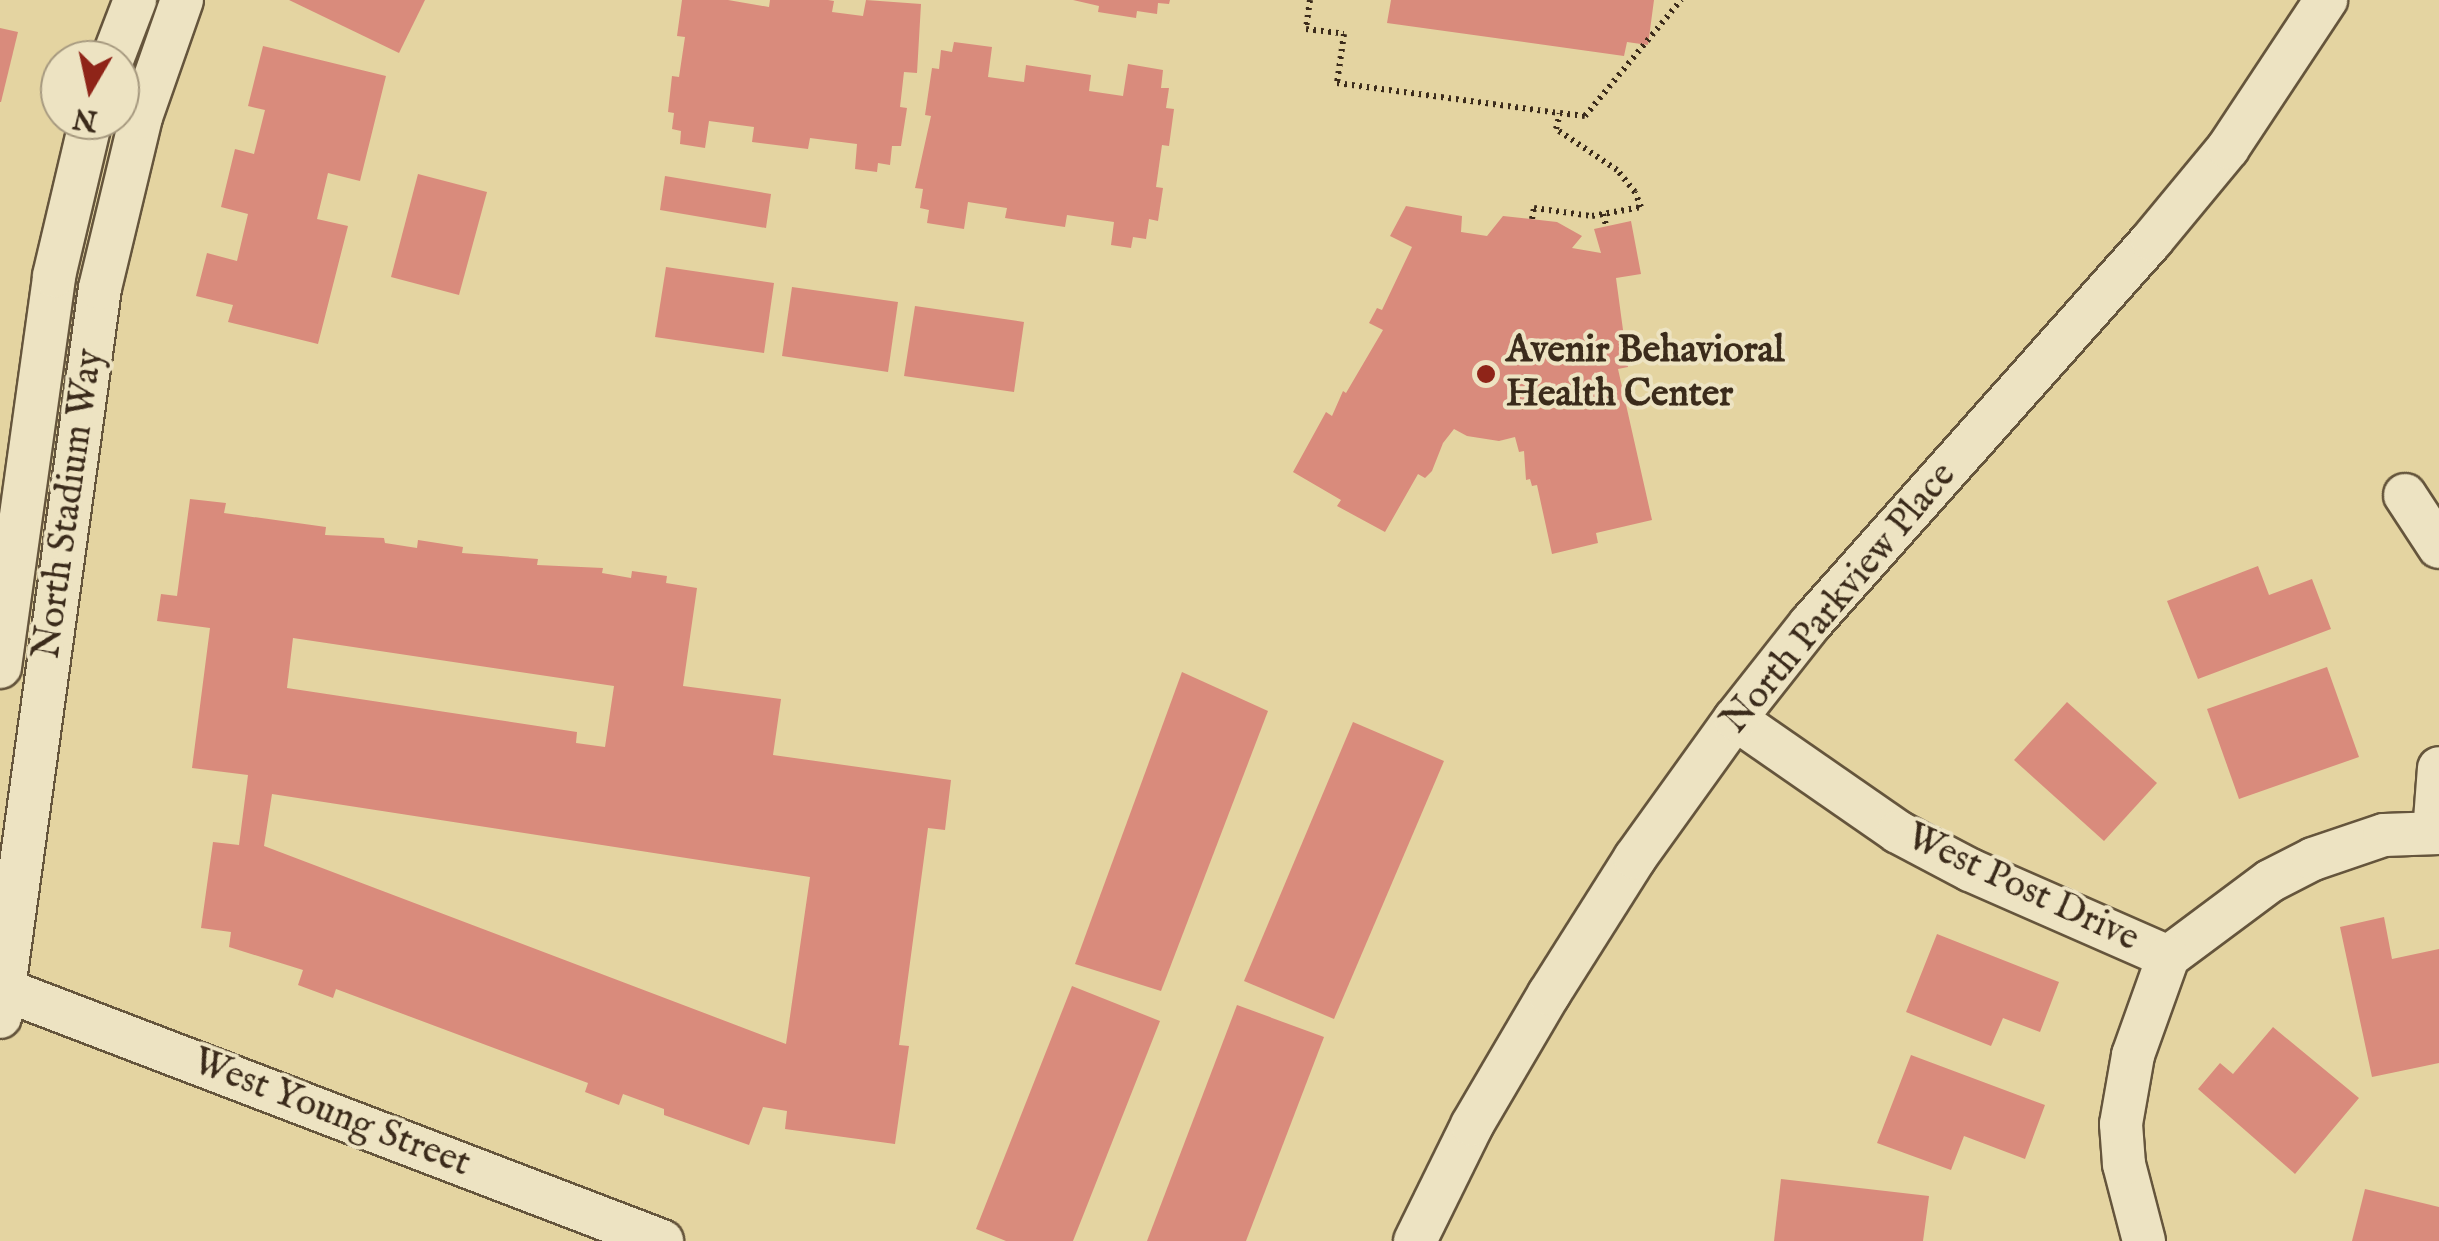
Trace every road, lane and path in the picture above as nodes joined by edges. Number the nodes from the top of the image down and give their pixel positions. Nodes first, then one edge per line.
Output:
1 (136, 0) edge
2 (182, 0) edge
3 (1310, 0) edge
4 (1681, 0) edge
5 (2326, 0) edge
6 (120, 40) edge
7 (1560, 114) junction
8 (86, 140) edge
9 (1603, 214) junction
10 (1532, 219) dead end
11 (1606, 225) dead end
12 (2405, 495) dead end
13 (2439, 547) edge
14 (0, 667) edge
15 (1735, 719) junction
16 (2439, 768) edge
17 (2437, 833) edge
18 (2168, 957) junction
19 (1, 998) edge
20 (662, 1241) edge
21 (1416, 1241) edge
22 (2144, 1241) edge

1 - 6 street
2 - 19 street, North Stadium Way
3 - 7 path
4 - 7 path
5 - 15 street, North Parkview Place
7 - 9 path
8 - 14 street, North Stadium Way
9 - 10 path
9 - 11 path
12 - 13 street
15 - 18 street, West Post Drive
15 - 21 street, North Parkview Place
16 - 17 street
17 - 18 street
18 - 22 street, West Post Drive
19 - 20 street, West Young Street

